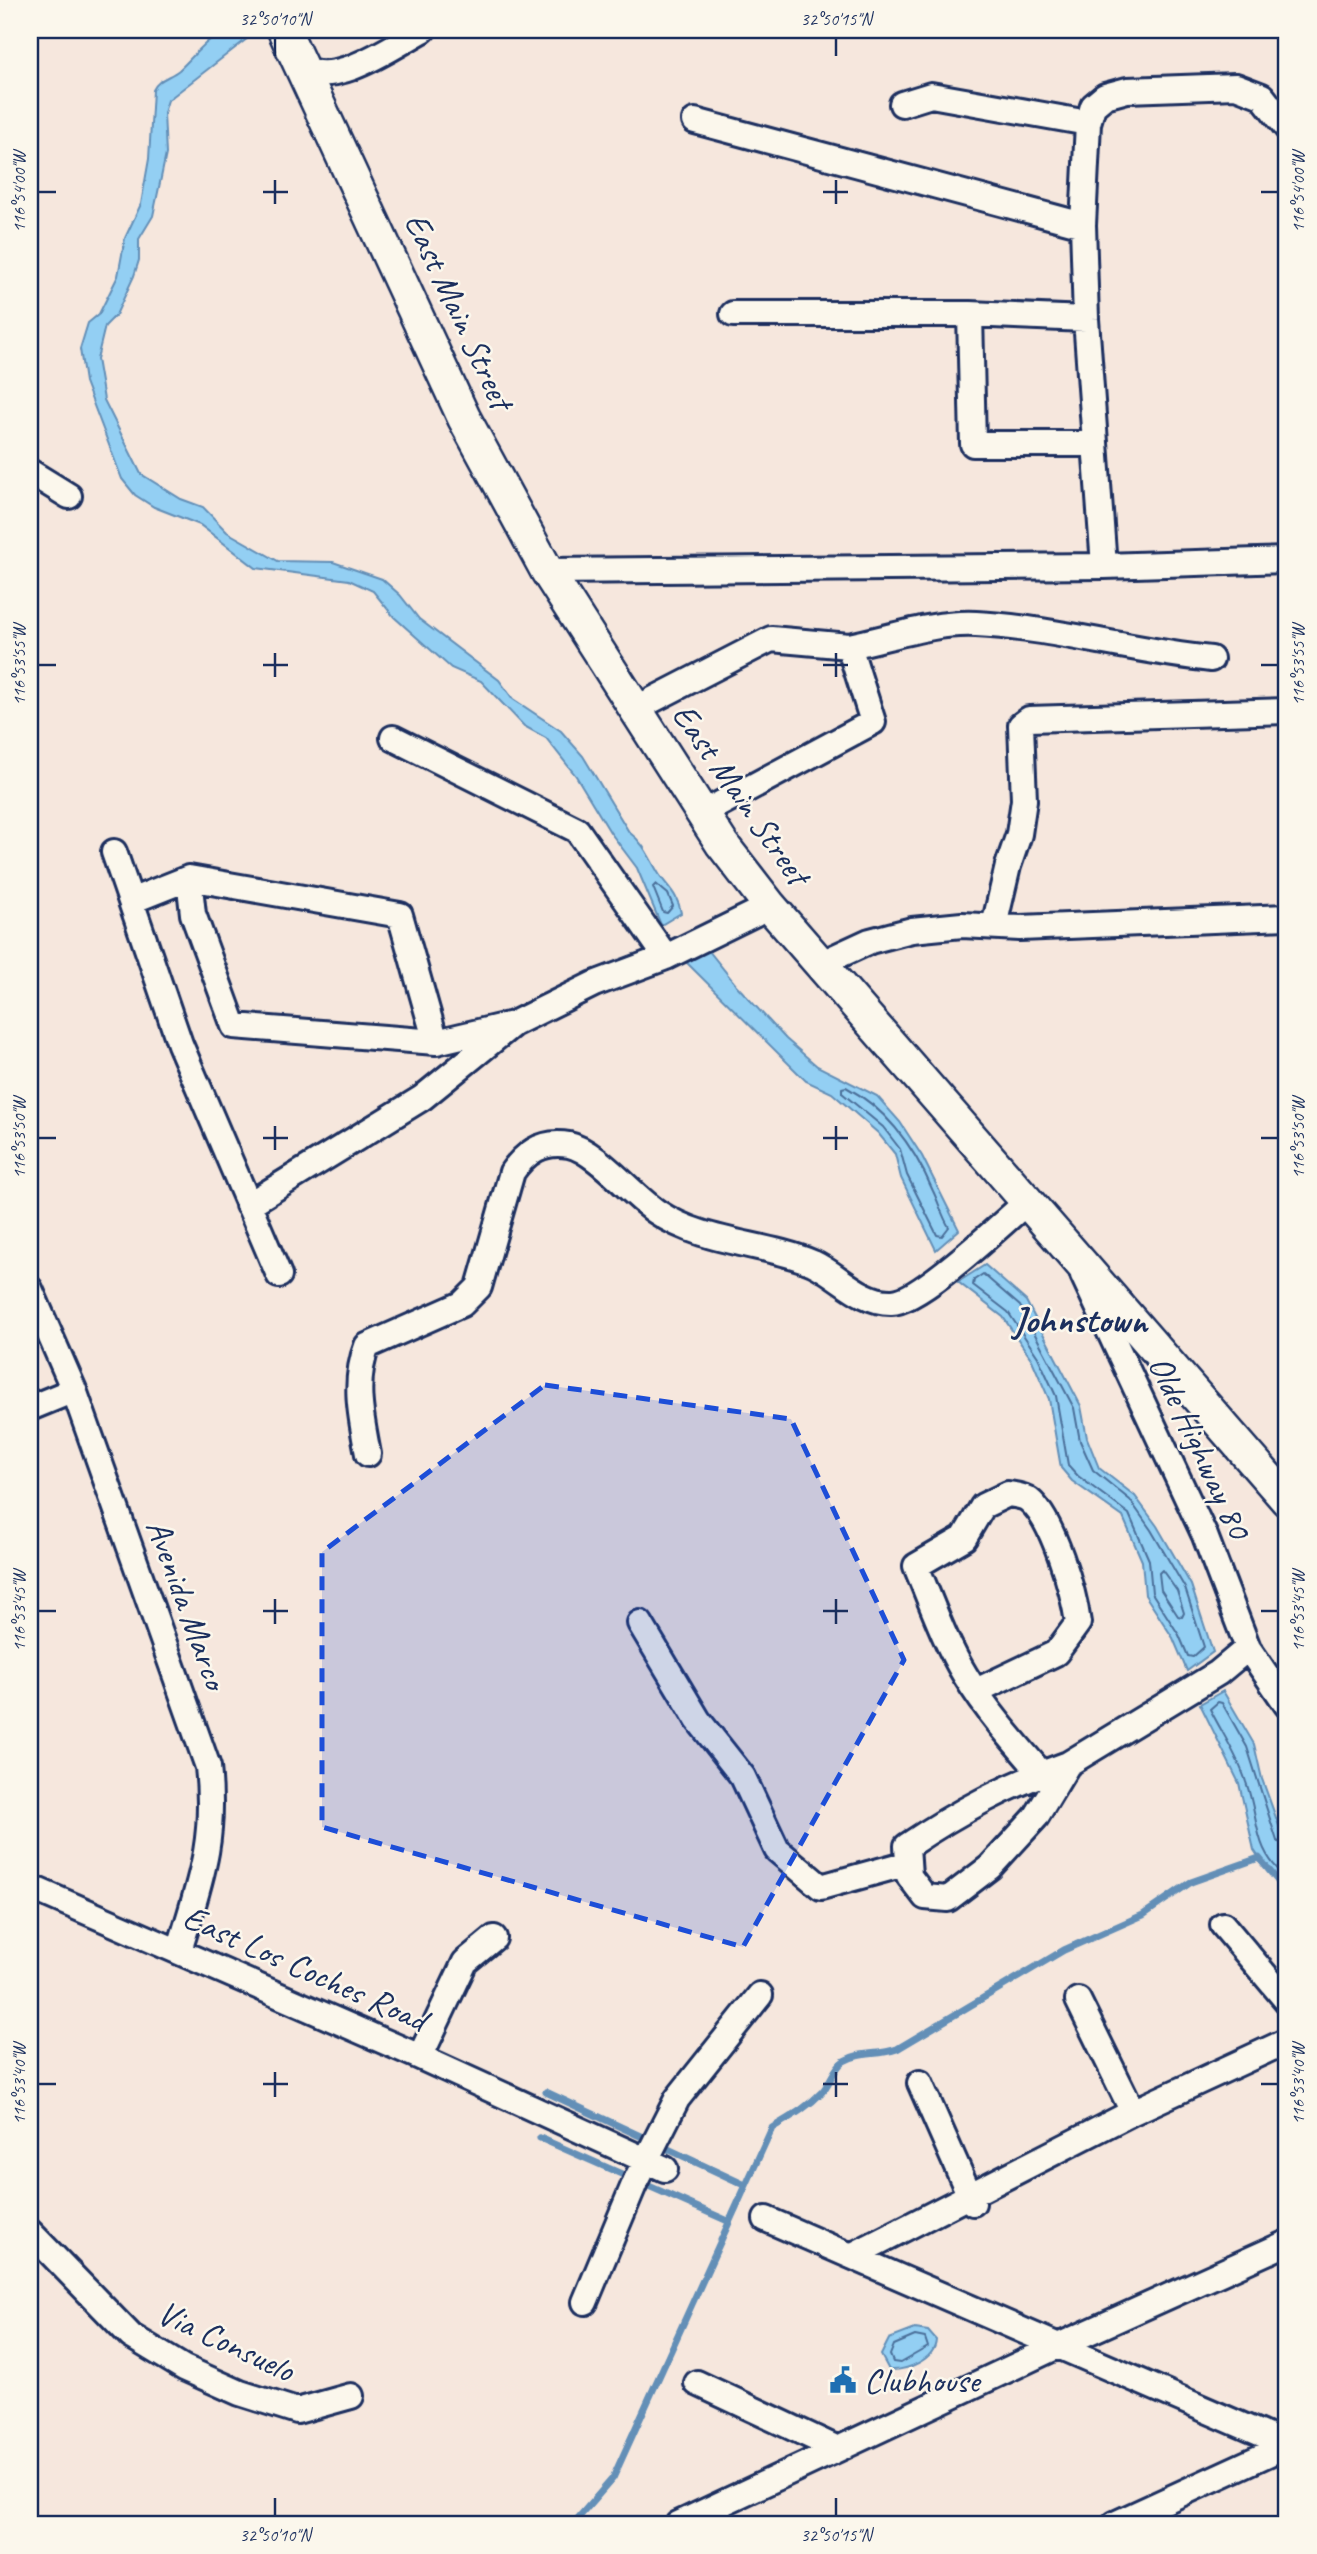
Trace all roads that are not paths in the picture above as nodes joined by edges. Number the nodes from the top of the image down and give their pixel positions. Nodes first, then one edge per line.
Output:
1 (284, 30) edge
2 (423, 30) edge
3 (303, 68) junction
4 (340, 72) junction
5 (902, 104) dead end
6 (322, 109) junction
7 (695, 121) dead end
8 (1088, 123) junction
9 (1287, 128) edge
10 (1083, 225) junction
11 (733, 314) dead end
12 (970, 314) junction
13 (1086, 319) junction
14 (1095, 444) junction
15 (30, 472) edge
16 (69, 496) dead end
17 (1287, 560) edge
18 (1104, 566) junction
19 (547, 571) junction
20 (849, 646) junction
21 (1211, 659) dead end
22 (635, 709) junction
23 (1287, 711) edge
24 (393, 738) dead end
25 (702, 813) junction
26 (114, 852) dead end
27 (188, 878) junction
28 (131, 901) junction
29 (770, 906) junction
30 (1287, 917) edge
31 (994, 926) junction
32 (666, 957) junction
33 (820, 964) junction
34 (513, 1024) junction
35 (436, 1042) junction
36 (1027, 1202) junction
37 (248, 1205) junction
38 (1073, 1252) junction
39 (279, 1275) dead end
40 (30, 1289) edge
41 (74, 1390) junction
42 (30, 1408) edge
43 (368, 1454) dead end
44 (1287, 1500) edge
45 (640, 1623) dead end
46 (1248, 1648) junction
47 (976, 1691) junction
48 (1287, 1705) edge
49 (1068, 1764) junction
50 (1041, 1773) junction
51 (908, 1863) junction
52 (30, 1887) edge
53 (1223, 1925) dead end
54 (494, 1938) dead end
55 (179, 1951) junction
56 (760, 1995) dead end
57 (1078, 2000) dead end
58 (1287, 2001) edge
59 (1287, 2041) edge
60 (420, 2057) junction
61 (920, 2083) dead end
62 (1133, 2112) junction
63 (656, 2165) junction
64 (971, 2198) junction
65 (766, 2219) dead end
66 (30, 2232) edge
67 (1287, 2243) edge
68 (851, 2256) junction
69 (585, 2302) dead end
70 (1058, 2346) junction
71 (697, 2383) dead end
72 (351, 2396) dead end
73 (1286, 2446) edge
74 (838, 2448) junction
75 (678, 2524) edge
76 (1115, 2524) edge

1 - 3 main road, East Main Street
2 - 4 street
3 - 4 street
3 - 6 main road, East Main Street
4 - 6 street
5 - 8 street
6 - 19 main road, East Main Street
7 - 10 street
8 - 9 street
8 - 10 street
10 - 13 street
11 - 12 street
12 - 13 street
12 - 14 street
13 - 14 street
14 - 18 street
15 - 16 street
17 - 18 street
18 - 19 street
19 - 22 main road, East Main Street
20 - 21 street
20 - 22 street
20 - 25 street
22 - 25 main road, East Main Street
23 - 31 street
24 - 32 street
25 - 29 main road, East Main Street
26 - 28 street
27 - 28 street
27 - 35 street
27 - 35 street
28 - 37 street
29 - 32 street
29 - 33 main road, East Main Street
30 - 31 street
31 - 33 street
32 - 34 street
33 - 36 main road, East Main Street
34 - 35 street
34 - 37 street
36 - 38 main road, East Main Street
36 - 43 street
37 - 39 street
38 - 44 main road, East Main Street
38 - 46 street, Olde Highway 80
40 - 41 street, Avenida Marco
41 - 42 street
41 - 55 street, Avenida Marco
45 - 51 street
46 - 48 street, Olde Highway 80
46 - 49 street
47 - 47 street
47 - 50 street
49 - 50 street
49 - 51 street
50 - 51 street
52 - 55 street, East Los Coches Road
53 - 58 street
54 - 60 street
55 - 60 street, East Los Coches Road
56 - 63 street
57 - 62 street
59 - 62 street
60 - 63 street, East Los Coches Road
61 - 64 street
62 - 64 street
63 - 69 street
64 - 68 street
65 - 68 street
66 - 72 street, Via Consuelo
67 - 70 street
68 - 70 street
70 - 73 street
70 - 74 street
71 - 74 street
73 - 76 street
74 - 75 street

